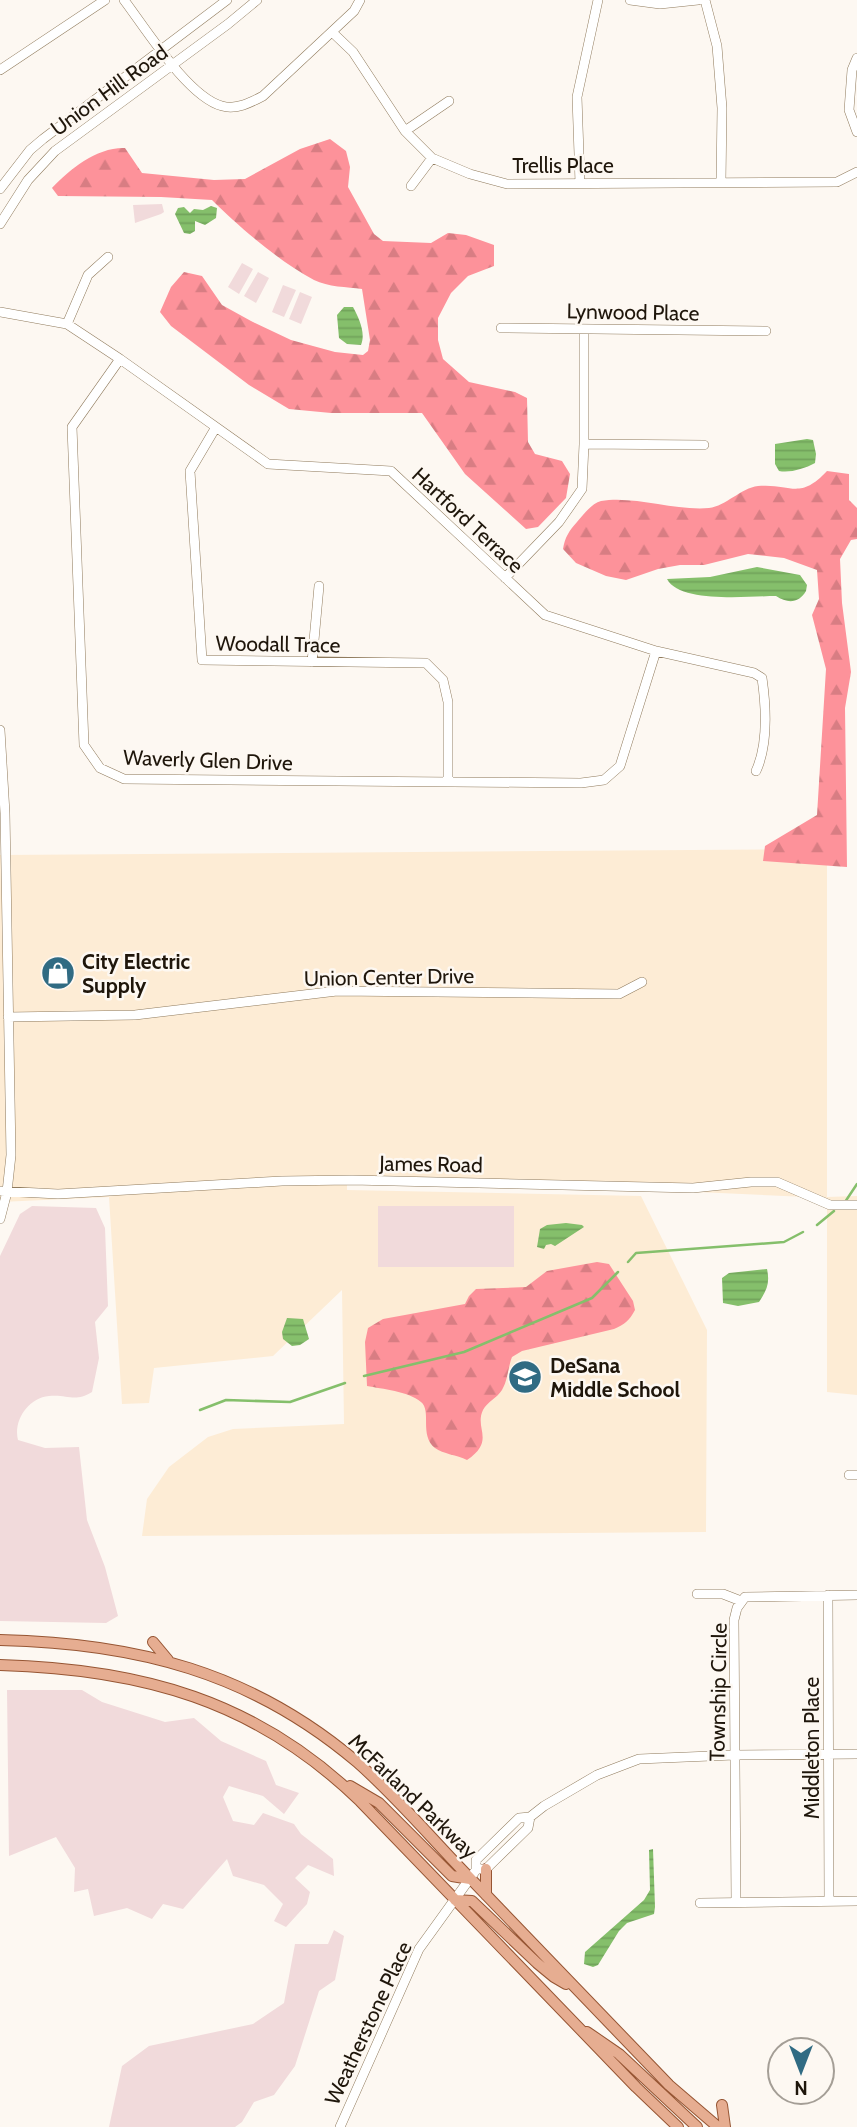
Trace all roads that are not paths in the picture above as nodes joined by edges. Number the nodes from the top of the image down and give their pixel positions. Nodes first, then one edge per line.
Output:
1 (105, 0) edge
2 (124, 0) edge
3 (227, 0) edge
4 (257, 0) edge
5 (360, 0) edge
6 (598, 0) edge
7 (630, 0) edge
8 (698, 0) edge
9 (705, 0) edge
10 (332, 32) junction
11 (162, 49) junction
12 (857, 58) edge
13 (173, 65) junction
14 (0, 70) edge
15 (449, 101) dead end
16 (405, 131) junction
17 (857, 132) edge
18 (432, 158) junction
19 (857, 172) edge
20 (580, 183) junction
21 (721, 183) junction
22 (411, 186) dead end
23 (0, 189) edge
24 (0, 224) edge
25 (108, 257) dead end
26 (0, 312) edge
27 (66, 324) junction
28 (501, 328) dead end
29 (584, 328) junction
30 (765, 331) dead end
31 (120, 359) junction
32 (216, 427) junction
33 (584, 444) junction
34 (704, 445) dead end
35 (505, 578) junction
36 (319, 586) dead end
37 (656, 651) junction
38 (312, 662) junction
39 (0, 730) edge
40 (756, 771) dead end
41 (448, 781) junction
42 (642, 982) dead end
43 (8, 1017) junction
44 (4, 1191) edge
45 (857, 1205) edge
46 (0, 1219) edge
47 (696, 1594) dead end
48 (828, 1595) junction
49 (857, 1595) edge
50 (741, 1601) junction
51 (0, 1642) edge
52 (153, 1642) dead end
53 (170, 1661) junction
54 (0, 1665) edge
55 (828, 1754) junction
56 (857, 1754) edge
57 (734, 1755) junction
58 (338, 1780) junction
59 (478, 1872) junction
60 (486, 1895) junction
61 (455, 1900) junction
62 (829, 1901) junction
63 (857, 1901) edge
64 (736, 1902) junction
65 (700, 1903) dead end
66 (575, 1988) junction
67 (578, 2028) junction
68 (722, 2105) dead end
69 (676, 2126) edge
70 (340, 2127) edge
71 (698, 2127) edge
72 (718, 2127) edge
73 (725, 2127) edge

1 - 14 street
2 - 11 street
3 - 11 street, Union Hill Road
4 - 13 street, Union Hill Road
5 - 10 street
6 - 20 street
7 - 8 street
9 - 21 street
10 - 13 street
10 - 16 street, Trellis Place
11 - 13 street
11 - 23 street, Union Hill Road
12 - 17 street
13 - 24 street, Union Hill Road
15 - 16 street
16 - 18 street, Trellis Place
18 - 20 street, Trellis Place
18 - 22 street
19 - 21 street, Trellis Place
20 - 21 street, Trellis Place
25 - 27 street
26 - 27 street, Hartford Terrace
27 - 31 street, Hartford Terrace
28 - 29 street, Lynwood Place
29 - 30 street, Lynwood Place
29 - 33 street
31 - 32 street, Hartford Terrace
31 - 41 street, Waverly Glen Drive
32 - 35 street, Hartford Terrace
32 - 38 street, Woodall Trace
33 - 34 street
33 - 35 street
35 - 37 street, Hartford Terrace
36 - 38 street
37 - 40 street, Hartford Terrace
37 - 41 street, Waverly Glen Drive
38 - 41 street, Woodall Trace
39 - 43 street
42 - 43 street, Union Center Drive
43 - 44 street
44 - 45 street, James Road
44 - 46 street
47 - 50 street
48 - 49 street, Township Circle
48 - 50 street, Township Circle
48 - 55 street, Middleton Place
50 - 57 street, Township Circle
51 - 53 main road, McFarland Parkway
52 - 53 main road
53 - 59 main road, McFarland Parkway
54 - 58 main road, McFarland Parkway
55 - 56 street
55 - 57 street
55 - 62 street, Middleton Place
57 - 59 street, Weatherstone Place
57 - 64 street, Township Circle
58 - 59 main road
58 - 61 main road, McFarland Parkway
59 - 60 main road
59 - 60 main road, McFarland Parkway
59 - 61 street, Weatherstone Place
60 - 66 main road, McFarland Parkway
61 - 66 main road
61 - 67 main road, McFarland Parkway
61 - 70 street, Weatherstone Place
62 - 63 street
62 - 64 street
64 - 65 street
66 - 72 main road, McFarland Parkway
67 - 69 main road, McFarland Parkway
67 - 71 main road
68 - 73 main road

